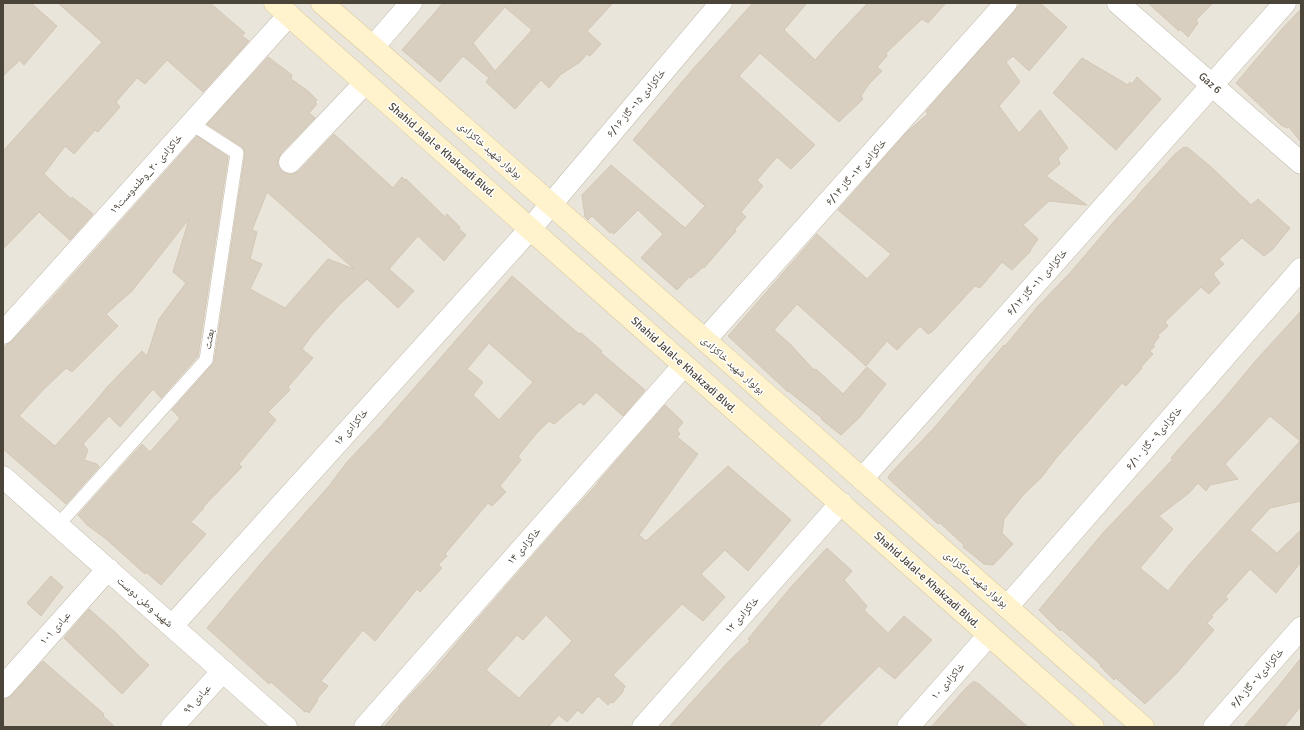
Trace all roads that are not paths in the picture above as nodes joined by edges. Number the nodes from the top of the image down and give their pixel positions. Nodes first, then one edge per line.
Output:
1 (322, 3) edge
2 (411, 3) edge
3 (721, 3) edge
4 (1006, 3) edge
5 (1118, 3) edge
6 (1286, 3) edge
7 (282, 9) edge
8 (374, 46) junction
9 (365, 83) junction
10 (1212, 85) junction
11 (192, 124) junction
12 (290, 162) dead end
13 (1301, 163) edge
14 (551, 204) junction
15 (531, 228) junction
16 (1301, 269) edge
17 (3, 333) edge
18 (706, 340) junction
19 (684, 365) junction
20 (3, 477) edge
21 (862, 479) junction
22 (841, 503) junction
23 (58, 525) junction
24 (108, 569) junction
25 (1007, 607) junction
26 (172, 626) junction
27 (1301, 628) edge
28 (989, 635) junction
29 (223, 671) junction
30 (3, 687) edge
31 (172, 727) edge
32 (286, 727) edge
33 (365, 727) edge
34 (643, 727) edge
35 (908, 727) edge
36 (1093, 727) edge
37 (1143, 727) edge
38 (1214, 727) edge

1 - 8 street, بولوار شهید خاکزادی
2 - 8 street
3 - 14 street, خاکزادی ۱۵- گاز ۶/۱۶
4 - 18 street, خاکزادی ۱۳- گاز ۶/۱۴
5 - 10 street, Gaz 6
6 - 10 street, خاکزادی ۱۱- گاز ۶/۱۲
7 - 9 street, Shahid Jalal-e Khakzadi Blvd.
7 - 11 street, خاکزادی ۲۰_وطندوست۱۹
8 - 14 street, بولوار شهید خاکزادی
9 - 12 street
9 - 15 street, Shahid Jalal-e Khakzadi Blvd.
10 - 13 street, Gaz 6
10 - 21 street, خاکزادی ۱۱- گاز ۶/۱۲
11 - 17 street, خاکزادی ۲۰_وطندوست۱۹
11 - 23 lane, بعثت
14 - 15 street, خاکزادی ۱۵- گاز ۶/۱۶
14 - 18 street, بولوار شهید خاکزادی
15 - 19 street, Shahid Jalal-e Khakzadi Blvd.
15 - 26 street, خاکزادی ۱۶
16 - 25 street, خاکزادی۹ - گاز ۶/۱۰
18 - 21 street, بولوار شهید خاکزادی
19 - 22 street, Shahid Jalal-e Khakzadi Blvd.
19 - 33 street, خاکزادی ۱۴
20 - 23 street, شهید وطن دوست
21 - 25 street, بولوار شهید خاکزادی
22 - 28 street, Shahid Jalal-e Khakzadi Blvd.
22 - 34 street, خاکزادی ۱۲
23 - 24 street, شهید وطن دوست
24 - 26 street, شهید وطن دوست
24 - 30 street, عبادی ۱۰۱
25 - 37 street, بولوار شهید خاکزادی
26 - 29 street, شهید وطن دوست
27 - 38 street, خاکزادی۷ - گاز ۶/۸
28 - 35 street, خاکزادی ۱۰
28 - 36 street, Shahid Jalal-e Khakzadi Blvd.
29 - 31 street, عبادی ۹۹
29 - 32 street, شهید وطن دوست

